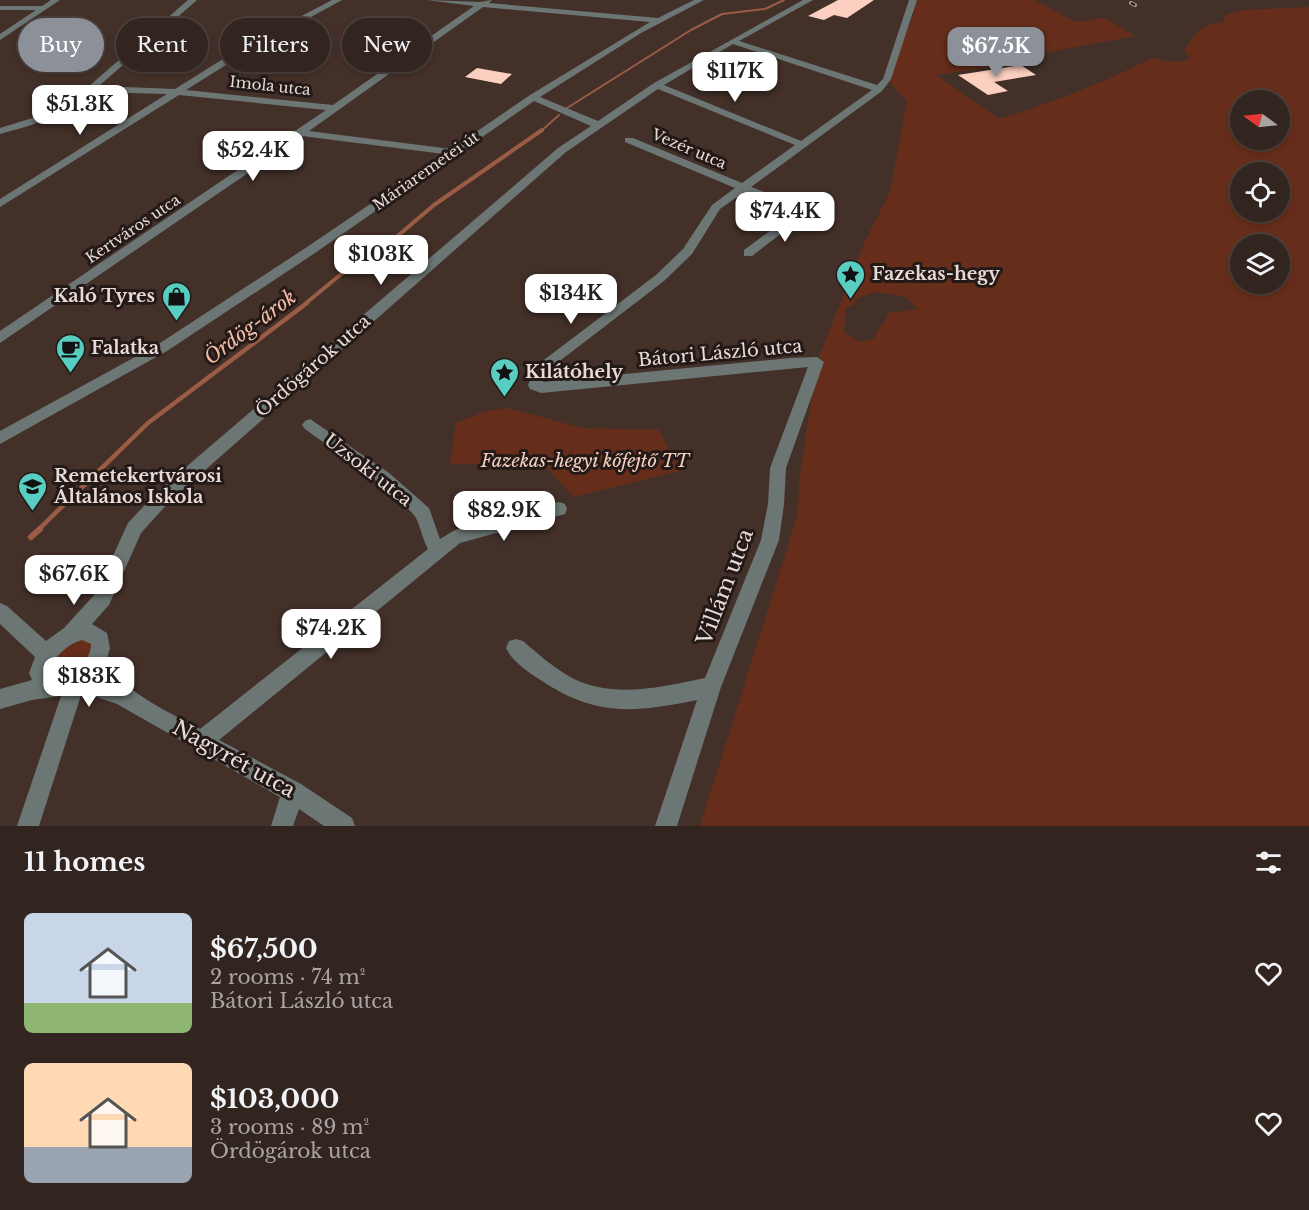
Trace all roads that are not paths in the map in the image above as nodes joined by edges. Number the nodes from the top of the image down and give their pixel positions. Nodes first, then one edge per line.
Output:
1 (56, 0) edge
2 (193, 0) edge
3 (338, 0) edge
4 (431, 0) edge
5 (700, 0) edge
6 (809, 0) edge
7 (913, 0) edge
8 (486, 2) edge
9 (574, 5) dead end
10 (0, 8) edge
11 (44, 8) junction
12 (566, 10) junction
13 (658, 20) junction
14 (0, 38) edge
15 (732, 41) junction
16 (657, 86) junction
17 (93, 89) junction
18 (879, 89) junction
19 (175, 92) junction
20 (533, 97) junction
21 (335, 108) junction
22 (598, 125) junction
23 (0, 131) edge
24 (300, 133) junction
25 (629, 140) dead end
26 (803, 145) junction
27 (453, 152) junction
28 (741, 187) junction
29 (0, 204) edge
30 (748, 253) dead end
31 (0, 338) edge
32 (817, 362) joint
33 (310, 425) dead end
34 (0, 438) edge
35 (559, 509) dead end
36 (437, 549) junction
37 (0, 612) edge
38 (23, 631) junction
39 (65, 638) junction
40 (516, 648) dead end
41 (45, 656) junction
42 (96, 663) junction
43 (56, 684) junction
44 (98, 687) junction
45 (711, 687) junction
46 (122, 696) junction
47 (7, 697) edge
48 (71, 703) junction
49 (64, 723) junction
50 (201, 741) junction
51 (293, 792) junction
52 (28, 826) edge
53 (282, 826) edge
54 (344, 826) edge
55 (666, 826) edge

1 - 11 street
2 - 17 street
3 - 19 street
4 - 8 street
5 - 13 street, Máriaremetei út
6 - 15 street, Ördögárok utca
7 - 18 street, Bátori László utca
8 - 12 street
8 - 21 street, Kertváros utca
9 - 12 street
10 - 11 street
11 - 14 street
12 - 13 street
13 - 20 street, Máriaremetei út
15 - 16 street, Ördögárok utca
15 - 18 street
16 - 22 street, Ördögárok utca
16 - 26 street
17 - 19 street, Imola utca
17 - 23 street
18 - 26 street, Bátori László utca
19 - 21 street, Imola utca
19 - 29 street
20 - 22 street
20 - 27 street, Máriaremetei út
21 - 24 street, Kertváros utca
22 - 39 street, Ördögárok utca
24 - 27 street
24 - 31 street, Kertváros utca
25 - 28 street, Vezér utca
26 - 28 street, Bátori László utca
27 - 34 street, Máriaremetei út
28 - 30 street, Vezér utca
28 - 32 street, Bátori László utca
32 - 45 street, Villám utca
33 - 36 street, Uzsoki utca
35 - 36 street
36 - 50 street
37 - 38 street
38 - 39 street
38 - 41 street
39 - 41 street
39 - 42 street
40 - 45 street
41 - 43 street
42 - 43 street
42 - 46 street, Nagyrét utca
43 - 44 street, Nagyrét utca
43 - 47 street
43 - 48 street
43 - 49 street
44 - 46 street, Nagyrét utca
44 - 48 street
45 - 55 street, Villám utca
46 - 50 street, Nagyrét utca
48 - 49 street
49 - 52 street
50 - 51 street, Nagyrét utca
51 - 53 street
51 - 54 street, Nagyrét utca

